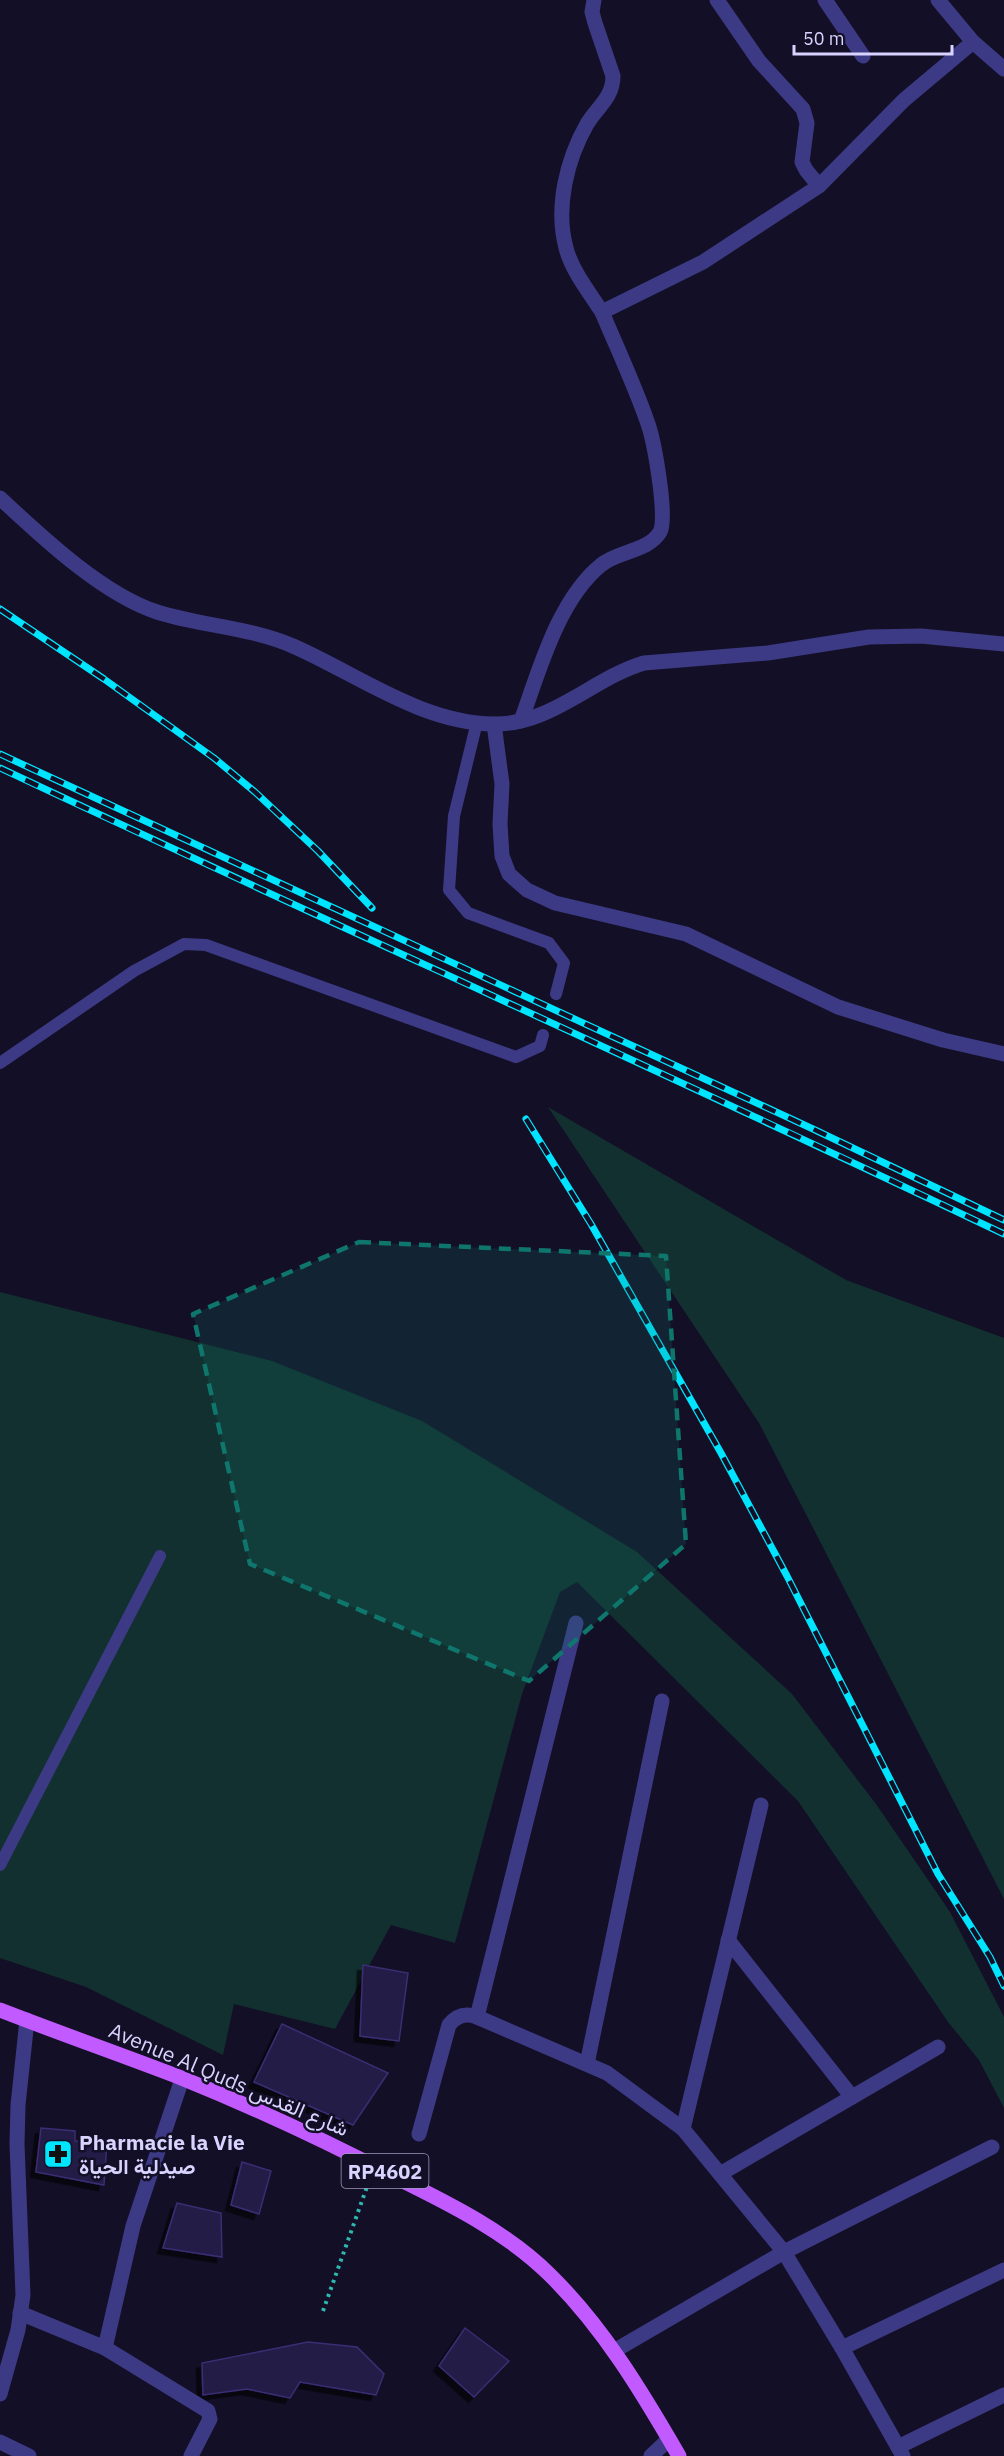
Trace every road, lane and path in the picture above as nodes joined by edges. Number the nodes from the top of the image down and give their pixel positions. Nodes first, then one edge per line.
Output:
1 (594, 0) edge
2 (717, 0) edge
3 (825, 0) edge
4 (938, 0) edge
5 (973, 42) junction
6 (863, 56) dead end
7 (1004, 69) edge
8 (819, 186) junction
9 (602, 312) junction
10 (0, 498) edge
11 (1004, 645) edge
12 (521, 721) junction
13 (477, 722) junction
14 (494, 724) junction
15 (556, 994) dead end
16 (543, 1035) dead end
17 (1004, 1054) edge
18 (0, 1062) edge
19 (160, 1556) dead end
20 (576, 1623) dead end
21 (662, 1701) dead end
22 (761, 1805) dead end
23 (0, 1865) edge
24 (728, 1940) junction
25 (0, 2010) edge
26 (477, 2017) junction
27 (27, 2020) junction
28 (938, 2047) dead end
29 (587, 2064) junction
30 (182, 2079) junction
31 (852, 2097) junction
32 (682, 2129) junction
33 (419, 2134) dead end
34 (992, 2147) dead end
35 (374, 2166) junction
36 (720, 2174) junction
37 (784, 2252) junction
38 (1004, 2270) edge
39 (323, 2311) dead end
40 (20, 2313) junction
41 (105, 2348) junction
42 (842, 2348) junction
43 (614, 2350) junction
44 (0, 2394) edge
45 (1004, 2395) edge
46 (669, 2439) junction
47 (0, 2442) edge
48 (901, 2452) edge
49 (29, 2456) edge
50 (191, 2456) edge
51 (651, 2456) edge
52 (679, 2456) edge

1 - 9 street
2 - 8 street
3 - 6 street
4 - 5 street
5 - 7 street
5 - 8 street
8 - 9 street
9 - 12 street
10 - 13 street
11 - 12 street
12 - 14 street
13 - 14 street
13 - 15 lane
14 - 17 street
16 - 18 lane
19 - 23 lane
20 - 26 street
21 - 29 street
22 - 24 street
24 - 31 street
24 - 32 street
25 - 27 main road, Avenue Al Quds شارع القدس / RP4602
26 - 29 street
26 - 33 street
27 - 30 main road, Avenue Al Quds شارع القدس / RP4602
27 - 40 street
28 - 31 street
29 - 32 street
30 - 35 main road, Avenue Al Quds شارع القدس / RP4602
30 - 41 street
31 - 36 street
32 - 36 street
34 - 37 street
35 - 39 path
35 - 43 main road, Avenue Al Quds شارع القدس / RP4602
36 - 37 street
37 - 42 street
37 - 43 street
38 - 42 street
40 - 41 street
40 - 44 street
41 - 50 street
42 - 48 street
43 - 46 main road, Avenue Al Quds شارع القدس / RP4602
45 - 48 street
46 - 51 street
46 - 52 main road, Avenue Al Quds شارع القدس / RP4602
47 - 49 street

